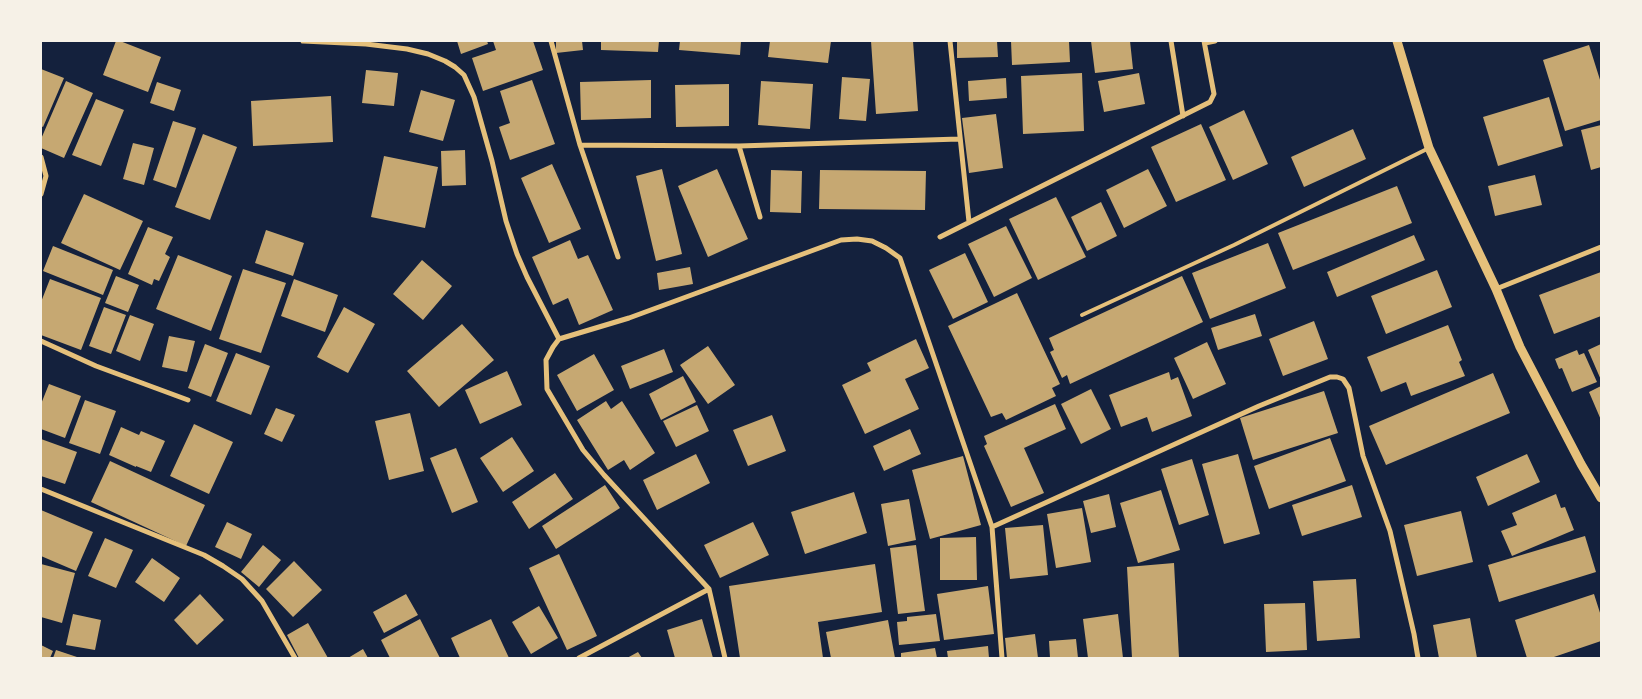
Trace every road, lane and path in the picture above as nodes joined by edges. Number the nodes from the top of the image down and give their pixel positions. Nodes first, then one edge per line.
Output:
1 (303, 41) edge
2 (550, 41) edge
3 (950, 41) edge
4 (1171, 41) edge
5 (1215, 41) edge
6 (1397, 41) edge
7 (1204, 42) edge
8 (1183, 116) junction
9 (959, 139) junction
10 (580, 145) junction
11 (740, 146) junction
12 (1429, 148) junction
13 (41, 157) edge
14 (41, 194) edge
15 (760, 217) dead end
16 (968, 222) junction
17 (940, 237) dead end
18 (1601, 247) edge
19 (618, 258) dead end
20 (1496, 289) junction
21 (1082, 315) dead end
22 (559, 339) junction
23 (41, 341) edge
24 (188, 400) dead end
25 (41, 489) edge
26 (1601, 498) edge
27 (992, 526) junction
28 (709, 589) junction
29 (295, 658) edge
30 (579, 658) edge
31 (724, 658) edge
32 (1002, 658) edge
33 (1418, 658) edge

1 - 22 street
2 - 10 street
3 - 9 street
4 - 8 street
5 - 7 street
6 - 12 street
7 - 8 street
8 - 16 street
9 - 11 street
9 - 16 street
10 - 11 street
10 - 19 street
11 - 15 street
12 - 20 street
12 - 21 lane
13 - 14 street
16 - 17 street
18 - 20 street
20 - 26 street
22 - 27 street
22 - 28 street
23 - 24 street
25 - 29 street
27 - 32 street
27 - 33 street
28 - 30 street
28 - 31 street

